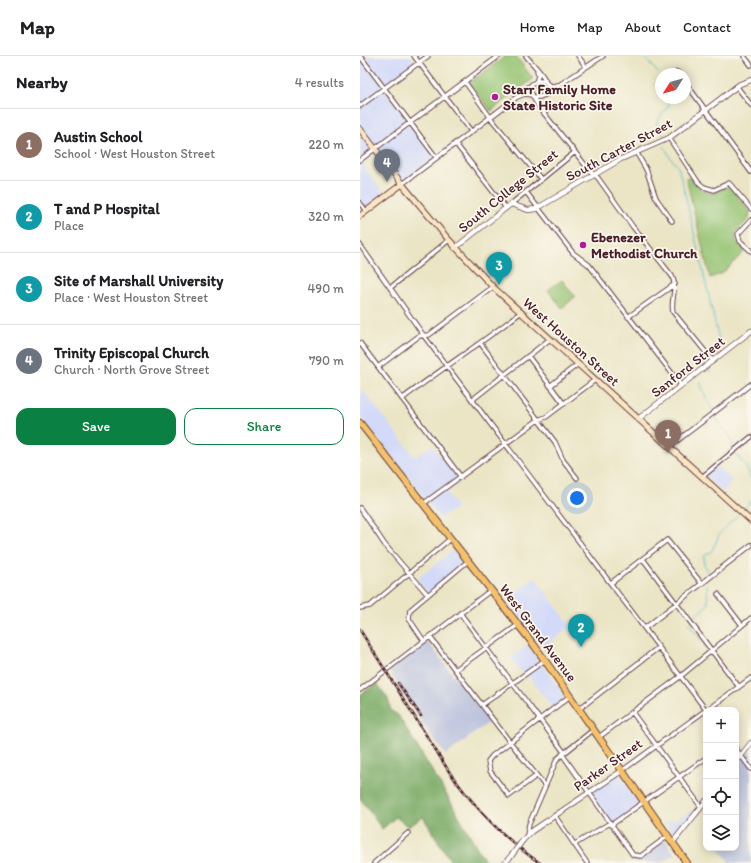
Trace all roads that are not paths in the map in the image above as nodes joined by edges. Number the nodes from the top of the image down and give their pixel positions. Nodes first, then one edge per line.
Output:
1 (360, 56) edge
2 (414, 56) edge
3 (428, 56) edge
4 (499, 56) edge
5 (526, 56) edge
6 (578, 56) edge
7 (603, 56) edge
8 (744, 56) edge
9 (419, 63) junction
10 (751, 65) edge
11 (586, 67) junction
12 (537, 70) junction
13 (751, 80) edge
14 (465, 82) junction
15 (536, 82) junction
16 (545, 82) junction
17 (532, 84) junction
18 (558, 85) junction
19 (737, 87) junction
20 (384, 88) junction
21 (691, 90) edge
22 (547, 94) junction
23 (517, 96) junction
24 (532, 96) junction
25 (444, 97) junction
26 (542, 97) junction
27 (751, 105) edge
28 (360, 106) edge
29 (541, 109) junction
30 (706, 111) junction
31 (490, 117) junction
32 (410, 122) junction
33 (360, 129) edge
34 (471, 131) junction
35 (669, 138) junction
36 (455, 143) junction
37 (375, 149) junction
38 (575, 152) junction
39 (636, 152) junction
40 (436, 158) junction
41 (360, 160) edge
42 (751, 172) edge
43 (594, 175) junction
44 (541, 180) junction
45 (402, 184) junction
46 (526, 192) junction
47 (360, 203) edge
48 (511, 204) junction
49 (506, 208) junction
50 (538, 208) junction
51 (751, 209) edge
52 (366, 211) junction
53 (360, 216) edge
54 (751, 220) edge
55 (672, 221) dead end
56 (448, 240) junction
57 (360, 245) edge
58 (455, 248) junction
59 (751, 251) edge
60 (675, 284) junction
61 (493, 287) junction
62 (390, 288) junction
63 (520, 312) junction
64 (628, 317) junction
65 (751, 332) edge
66 (424, 336) junction
67 (550, 339) junction
68 (360, 344) edge
69 (481, 344) junction
70 (528, 356) junction
71 (713, 361) junction
72 (578, 364) junction
73 (446, 366) junction
74 (378, 367) junction
75 (504, 374) junction
76 (595, 380) junction
77 (751, 384) edge
78 (682, 385) junction
79 (550, 386) junction
80 (402, 399) junction
81 (472, 400) junction
82 (564, 404) junction
83 (638, 419) junction
84 (538, 420) junction
85 (360, 423) edge
86 (751, 437) edge
87 (506, 444) junction
88 (669, 447) junction
89 (702, 476) junction
90 (461, 477) junction
91 (577, 478) dead end
92 (423, 504) junction
93 (360, 508) edge
94 (751, 521) edge
95 (451, 538) junction
96 (751, 545) edge
97 (643, 559) junction
98 (468, 560) junction
99 (410, 572) junction
100 (611, 583) junction
101 (702, 584) junction
102 (491, 590) junction
103 (428, 594) junction
104 (718, 594) dead end
105 (677, 603) junction
106 (360, 608) edge
107 (460, 613) junction
108 (751, 618) edge
109 (518, 624) junction
110 (742, 625) junction
111 (645, 628) junction
112 (430, 636) junction
113 (424, 641) junction
114 (659, 647) junction
115 (486, 648) junction
116 (712, 650) junction
117 (545, 660) junction
118 (455, 670) junction
119 (680, 676) junction
120 (751, 678) edge
121 (513, 683) junction
122 (739, 687) junction
123 (360, 690) edge
124 (570, 696) junction
125 (482, 705) junction
126 (704, 707) edge
127 (710, 707) edge
128 (579, 709) junction
129 (632, 712) junction
130 (703, 712) edge
131 (540, 719) junction
132 (594, 729) junction
133 (599, 737) junction
134 (510, 742) junction
135 (751, 743) edge
136 (656, 745) junction
137 (563, 753) junction
138 (739, 753) edge
139 (741, 756) junction
140 (739, 758) edge
141 (703, 760) edge
142 (623, 770) junction
143 (751, 770) edge
144 (536, 776) junction
145 (680, 776) junction
146 (545, 786) junction
147 (589, 793) junction
148 (645, 802) junction
149 (703, 805) edge
150 (701, 807) junction
151 (555, 816) junction
152 (611, 824) junction
153 (408, 833) dead end
154 (527, 835) junction
155 (668, 836) junction
156 (673, 842) junction
157 (576, 844) junction
158 (507, 862) edge
159 (374, 863) edge
160 (587, 863) edge
161 (687, 863) edge

1 - 20 street
2 - 9 street
3 - 9 street
4 - 14 street
5 - 12 street
6 - 11 street
7 - 11 street
8 - 10 street
9 - 20 street
9 - 25 street
11 - 18 street
12 - 15 street
12 - 16 street
13 - 19 street, South Carter Street
14 - 25 street
14 - 31 street
15 - 16 street
15 - 17 street
16 - 18 street
16 - 22 street
17 - 23 street
17 - 24 street
18 - 22 street
19 - 27 street
19 - 30 street, South Carter Street
20 - 28 street
20 - 32 street
21 - 30 street
22 - 26 street
23 - 24 street
23 - 31 street
24 - 26 street
24 - 29 street
25 - 32 street
25 - 34 street
26 - 29 street
29 - 38 street
30 - 35 street, South Carter Street
30 - 42 street
31 - 34 street
31 - 44 street
32 - 37 street
32 - 40 street
33 - 37 main road, West Houston Street
34 - 36 street
35 - 39 street, South Carter Street
35 - 51 street
36 - 40 street
36 - 49 street
37 - 41 street
37 - 45 main road, West Houston Street
38 - 43 street
38 - 44 street, South College Street
39 - 43 street, South Carter Street
39 - 55 street
40 - 45 street
43 - 50 street, South Carter Street
43 - 60 street
44 - 46 street, South College Street
45 - 52 main road
45 - 56 main road, West Houston Street
46 - 48 street, South College Street
46 - 50 street
47 - 52 street
48 - 49 street, South College Street
48 - 50 street
49 - 58 street, South College Street
50 - 64 street
52 - 53 main road
54 - 59 street
56 - 58 main road, West Houston Street
56 - 62 street
57 - 62 street
58 - 61 main road, West Houston Street
60 - 64 street
60 - 71 street
61 - 63 main road, West Houston Street
61 - 66 street
62 - 66 street
63 - 67 main road, West Houston Street
63 - 69 street
64 - 78 street
65 - 71 street, Sanford Street
66 - 73 street
66 - 74 street
67 - 70 street
67 - 72 main road, West Houston Street
68 - 74 street
69 - 73 street
69 - 75 street
70 - 75 street
70 - 79 street
71 - 78 street, Sanford Street
72 - 76 main road, West Houston Street
72 - 79 street
73 - 80 street
73 - 81 street
74 - 80 street
75 - 81 street
75 - 84 street
76 - 82 street
76 - 83 main road, West Houston Street
77 - 88 street
78 - 83 street, Sanford Street
79 - 82 street
80 - 90 street
81 - 87 street
82 - 84 street
83 - 88 main road, West Houston Street
84 - 87 street
84 - 91 street
85 - 92 highway, West Grand Avenue
86 - 89 street
87 - 90 street
87 - 100 street
88 - 89 main road, West Houston Street
89 - 94 main road, West Houston Street
90 - 92 street
92 - 95 highway, West Grand Avenue
93 - 99 street
95 - 98 highway, West Grand Avenue
95 - 99 street
96 - 101 street
97 - 100 street
97 - 101 street
97 - 105 street
98 - 102 highway, West Grand Avenue
98 - 103 street
99 - 103 street
99 - 106 street
100 - 111 street
101 - 105 street
102 - 107 street
102 - 109 highway, West Grand Avenue
103 - 113 street
104 - 110 street
105 - 111 street
105 - 116 street
107 - 112 street
107 - 115 street
108 - 110 street
109 - 115 street
109 - 117 highway, West Grand Avenue
110 - 116 street
111 - 114 street
112 - 113 street
112 - 118 street
113 - 123 street
114 - 119 street
114 - 128 street
115 - 118 street
115 - 121 street
116 - 119 street
116 - 122 street
117 - 121 street
117 - 124 highway, West Grand Avenue
118 - 125 street
119 - 126 street
119 - 129 street
120 - 122 street, Parker Street
121 - 125 street
121 - 131 street
122 - 127 street, Parker Street
124 - 128 highway, West Grand Avenue
124 - 131 street
125 - 134 street
128 - 132 highway, West Grand Avenue
129 - 133 street
129 - 136 street
130 - 136 street, Parker Street
131 - 134 street
131 - 137 street
132 - 133 highway, West Grand Avenue
132 - 137 street
133 - 142 highway, West Grand Avenue
134 - 144 street
134 - 144 street
135 - 139 street
136 - 142 street, Parker Street
136 - 145 street
137 - 146 street
137 - 147 street
138 - 139 street
139 - 140 street
139 - 143 street
141 - 145 street
142 - 147 street, Parker Street
142 - 148 highway, West Grand Avenue
144 - 146 street
145 - 148 street
145 - 150 street
146 - 154 street
147 - 151 street, Parker Street
147 - 152 street
148 - 152 street
148 - 155 highway, West Grand Avenue
149 - 150 street
150 - 156 street
151 - 154 street, Parker Street
151 - 157 street
152 - 155 street
152 - 157 street
153 - 159 street
154 - 158 street, Parker Street, bridge
155 - 156 highway, West Grand Avenue
156 - 161 highway, West Grand Avenue
157 - 160 street

